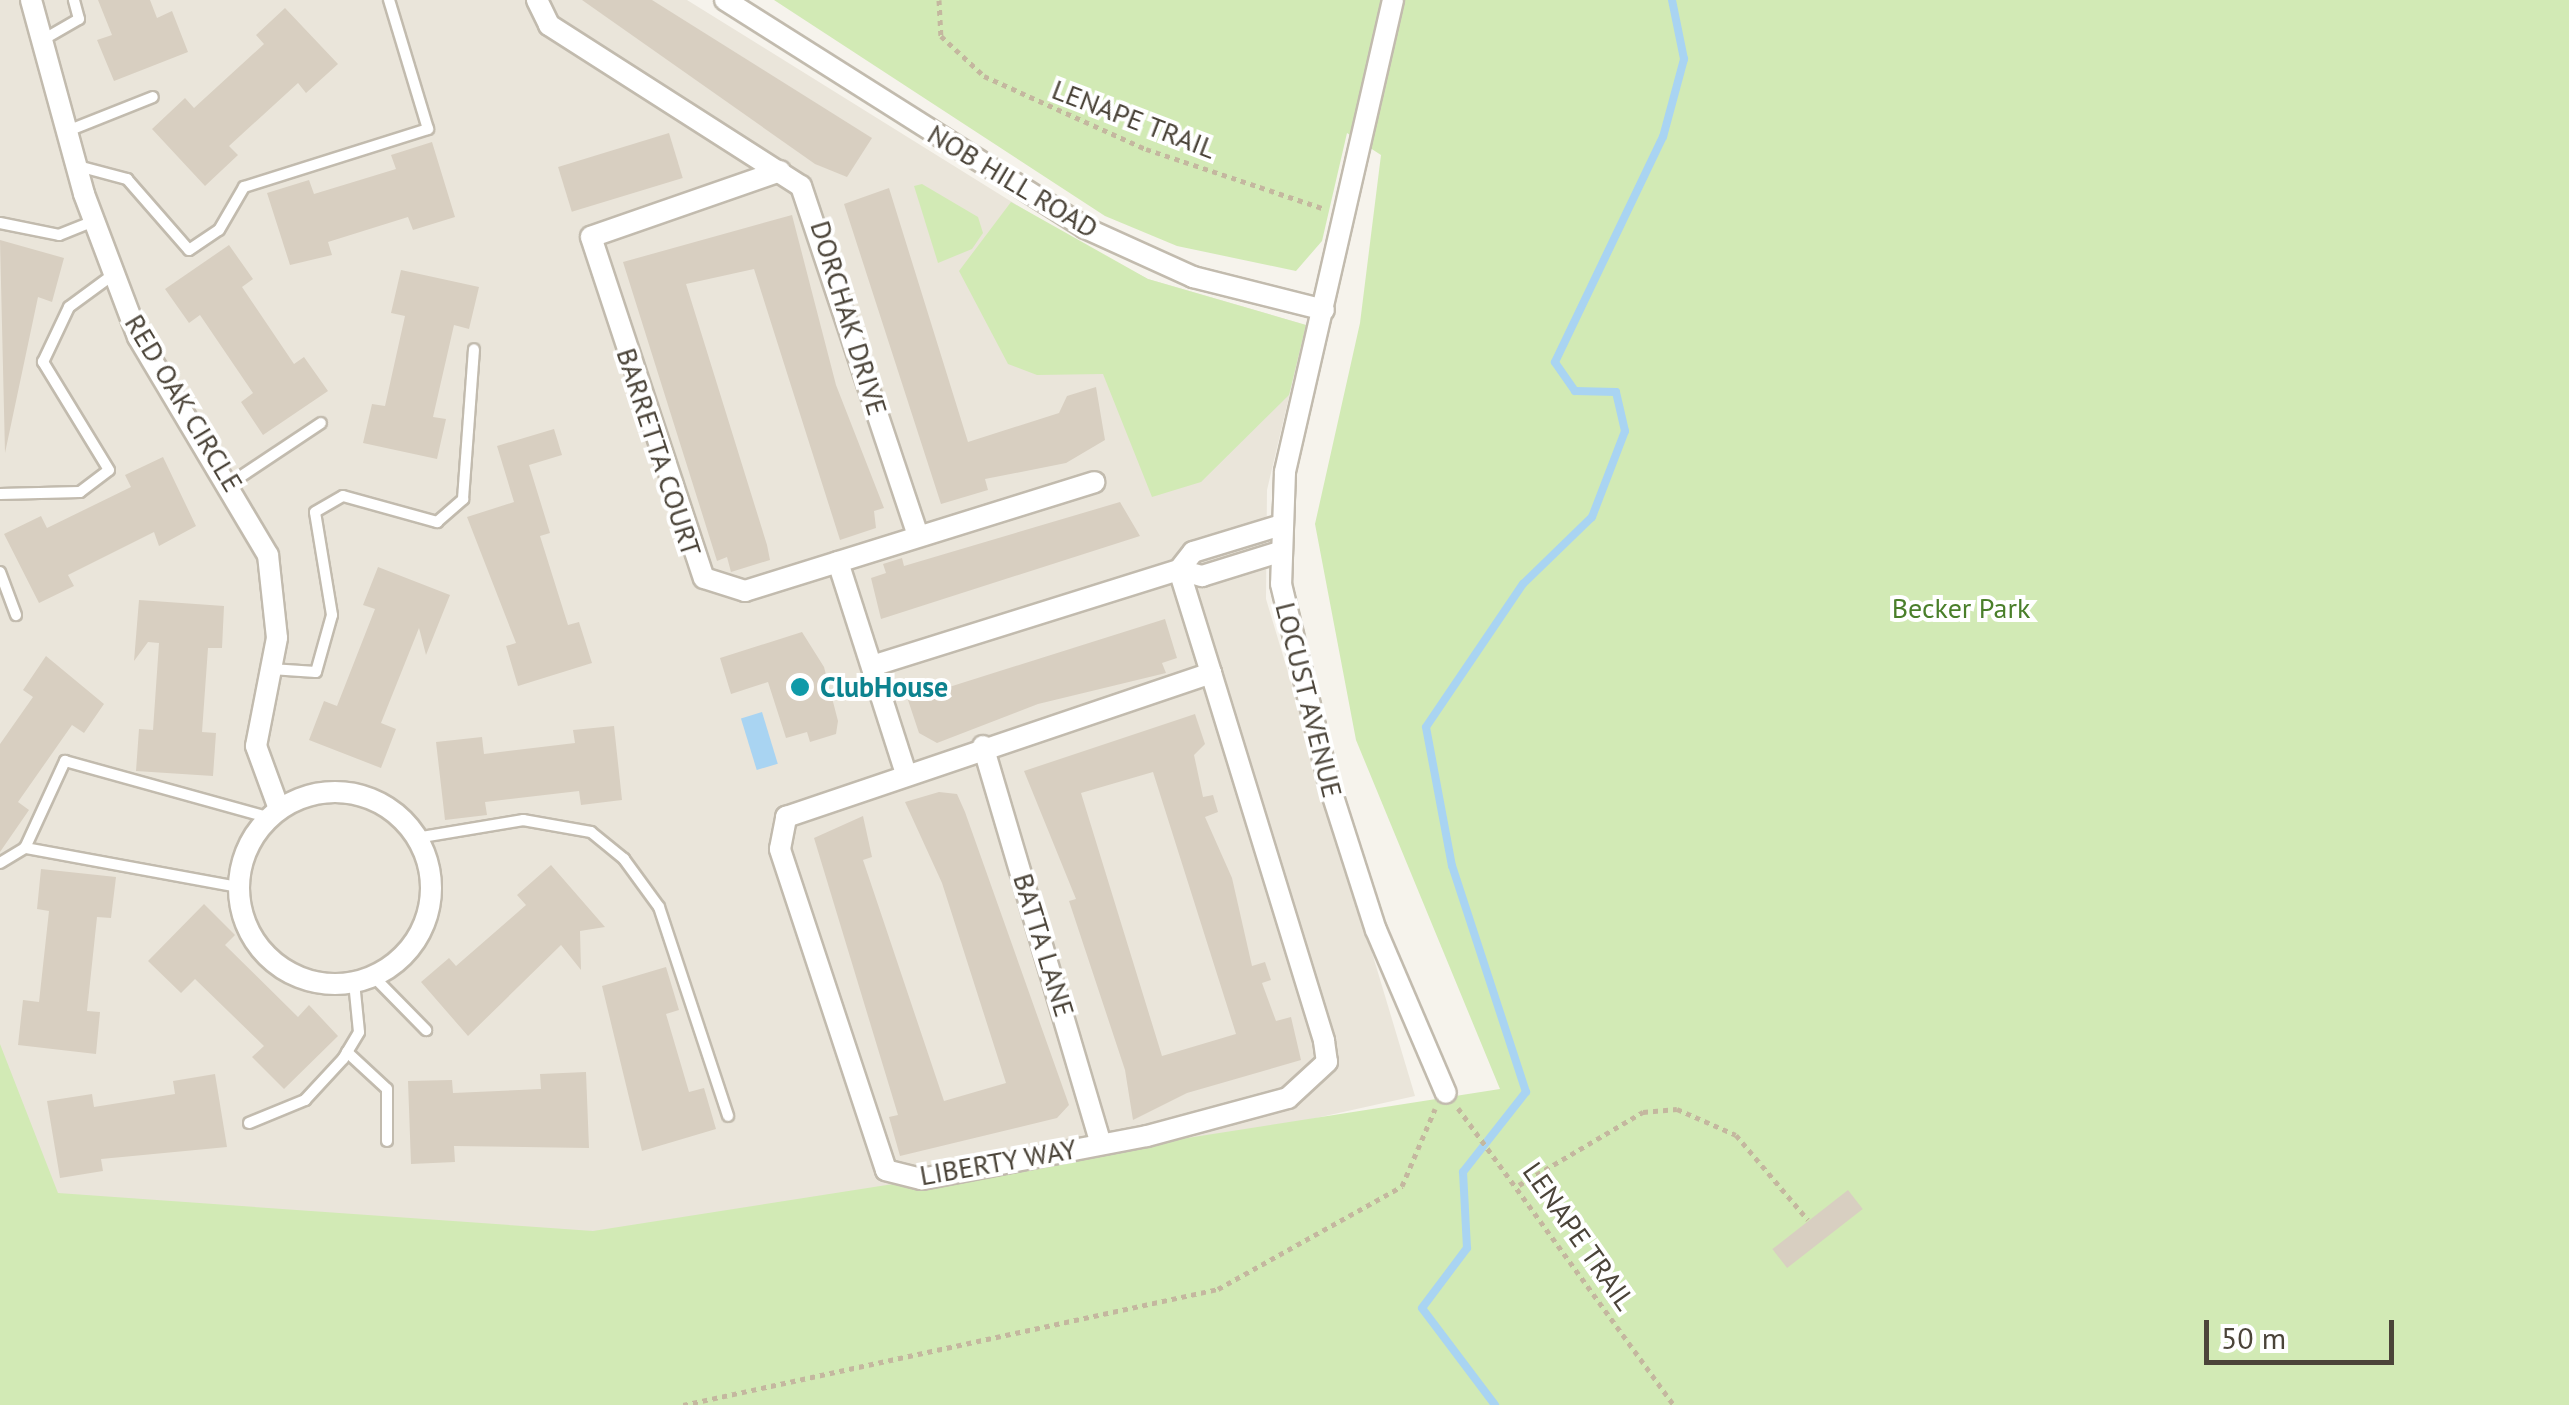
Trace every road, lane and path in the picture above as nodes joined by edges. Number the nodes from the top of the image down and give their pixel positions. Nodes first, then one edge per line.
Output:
1 (31, 0) edge
2 (74, 0) edge
3 (389, 0) edge
4 (537, 0) edge
5 (725, 0) edge
6 (939, 0) edge
7 (1393, 0) edge
8 (46, 38) junction
9 (153, 97) dead end
10 (70, 130) junction
11 (78, 166) junction
12 (780, 171) junction
13 (1347, 216) junction
14 (94, 221) junction
15 (0, 223) edge
16 (114, 274) junction
17 (1324, 310) junction
18 (474, 350) dead end
19 (321, 423) dead end
20 (1094, 482) dead end
21 (231, 483) junction
22 (0, 494) edge
23 (1278, 526) junction
24 (918, 536) junction
25 (1280, 552) junction
26 (838, 562) junction
27 (1179, 570) junction
28 (0, 572) edge
29 (16, 615) dead end
30 (872, 666) junction
31 (271, 670) junction
32 (1211, 673) junction
33 (983, 746) junction
34 (905, 771) junction
35 (275, 814) junction
36 (416, 838) junction
37 (25, 848) junction
38 (0, 862) edge
39 (238, 887) junction
40 (363, 979) junction
41 (426, 1030) dead end
42 (347, 1052) junction
43 (1445, 1090) junction
44 (728, 1116) dead end
45 (248, 1123) dead end
46 (388, 1140) dead end
47 (1101, 1144) junction
48 (1520, 1184) junction
49 (1808, 1220) dead end
50 (683, 1405) edge
51 (1674, 1405) edge

1 - 8 street, RED OAK CIRCLE
2 - 8 lane
3 - 11 lane
4 - 12 street, DORCHAK DRIVE
5 - 17 street, NOB HILL ROAD
6 - 13 path, LENAPE TRAIL
7 - 13 street, LOCUST AVENUE
8 - 10 street, RED OAK CIRCLE
9 - 10 lane
10 - 11 street, RED OAK CIRCLE
11 - 14 street, RED OAK CIRCLE
12 - 24 street, DORCHAK DRIVE
12 - 26 street, BARRETTA COURT
13 - 17 street, LOCUST AVENUE
14 - 15 lane
14 - 16 street, RED OAK CIRCLE
16 - 21 street, RED OAK CIRCLE
16 - 22 lane
17 - 23 street, LOCUST AVENUE
18 - 31 lane
19 - 21 lane
20 - 24 street, BARRETTA COURT
21 - 31 street, RED OAK CIRCLE
23 - 25 street, LOCUST AVENUE
23 - 27 street
24 - 26 street, BARRETTA COURT
25 - 27 street
25 - 43 street, LOCUST AVENUE
26 - 30 street
27 - 30 street
27 - 32 street, LIBERTY WAY
28 - 29 lane
30 - 34 street
31 - 35 street, RED OAK CIRCLE
32 - 33 street, LIBERTY WAY
32 - 47 street, LIBERTY WAY
33 - 34 street, LIBERTY WAY
33 - 47 street, BATTA LANE
34 - 47 street, LIBERTY WAY
35 - 36 street
35 - 37 lane
35 - 39 street
36 - 40 street
36 - 44 lane
37 - 38 lane
37 - 39 lane
39 - 40 street
40 - 41 lane
40 - 42 lane
42 - 45 lane
42 - 46 lane
43 - 48 path, LENAPE TRAIL
43 - 50 path
48 - 49 path
48 - 51 path, LENAPE TRAIL

